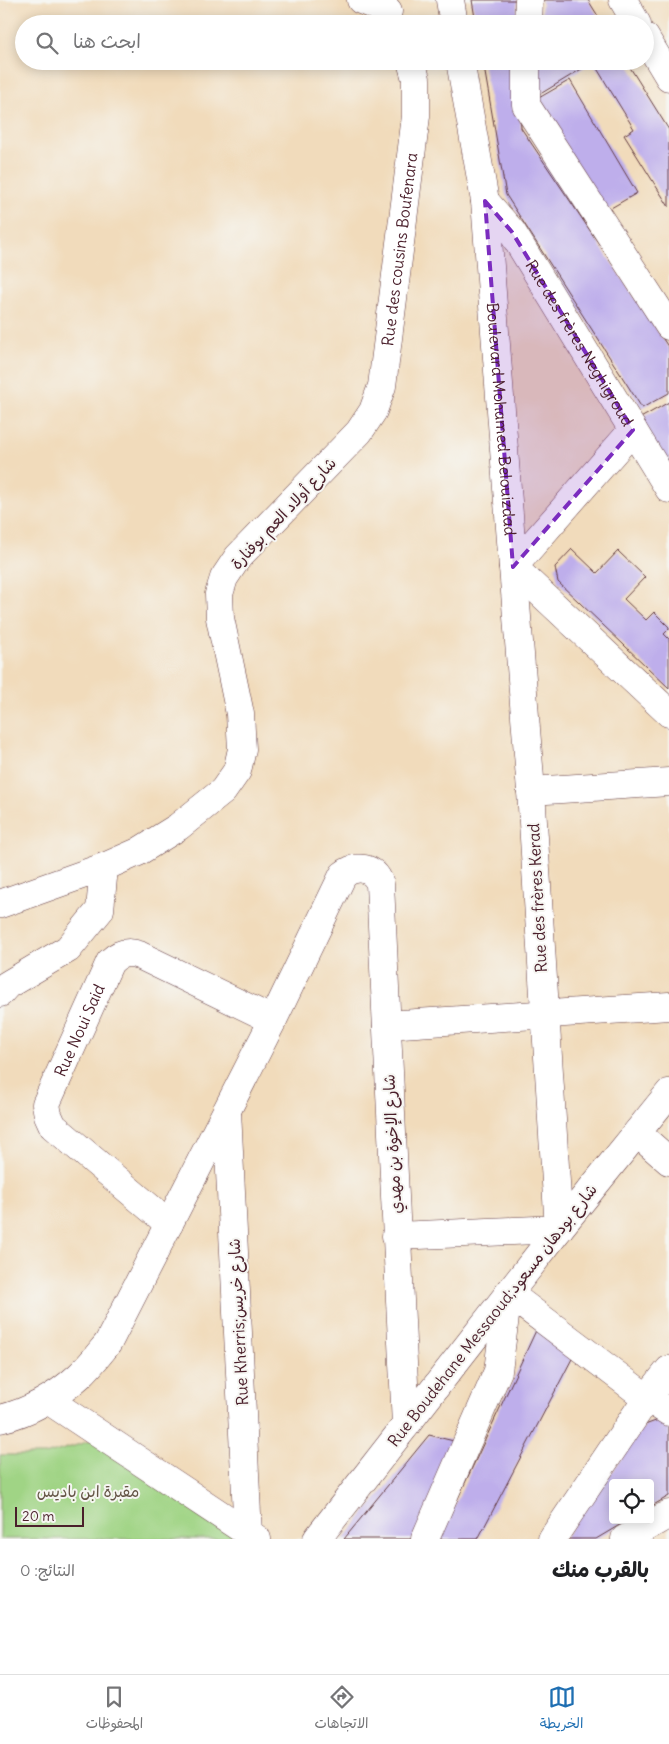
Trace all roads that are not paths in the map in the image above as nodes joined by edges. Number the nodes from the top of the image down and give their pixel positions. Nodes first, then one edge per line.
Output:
1 (361, 0) edge
2 (450, 0) edge
3 (529, 0) edge
4 (623, 0) edge
5 (392, 12) edge
6 (452, 15) edge
7 (528, 15) edge
8 (632, 15) edge
9 (654, 52) edge
10 (414, 70) edge
11 (462, 70) edge
12 (526, 70) edge
13 (669, 77) edge
14 (485, 201) junction
15 (669, 326) edge
16 (633, 430) junction
17 (359, 432) joint
18 (669, 488) edge
19 (513, 568) junction
20 (669, 713) edge
21 (669, 782) edge
22 (531, 791) junction
23 (104, 867) junction
24 (0, 904) edge
25 (0, 993) edge
26 (669, 1006) edge
27 (544, 1014) junction
28 (273, 1020) junction
29 (387, 1025) junction
30 (669, 1093) edge
31 (227, 1111) junction
32 (637, 1133) junction
33 (669, 1161) edge
34 (169, 1224) junction
35 (559, 1229) junction
36 (396, 1236) junction
37 (508, 1293) junction
38 (669, 1370) edge
39 (48, 1400) junction
40 (658, 1405) edge
41 (0, 1418) edge
42 (406, 1425) junction
43 (669, 1514) edge
44 (253, 1536) edge
45 (317, 1539) edge
46 (425, 1539) edge
47 (552, 1539) edge
48 (625, 1539) edge

1 - 5 street
2 - 6 street
3 - 7 street
4 - 8 street
9 - 13 street
10 - 17 street, Rue des cousins Boufenara
11 - 14 street, Boulevard Mohamed Belouizdad
12 - 15 street
14 - 16 street, Rue des frères Neghigroud
14 - 19 street, Boulevard Mohamed Belouizdad
16 - 18 street, Rue des frères Neghigroud
16 - 19 street
17 - 23 street, شارع أولاد العم بوفنارة
19 - 20 street
19 - 22 street, Rue des frères Kerad
21 - 22 street
22 - 27 street, Rue des frères Kerad
23 - 24 street, شارع أولاد العم بوفنارة
23 - 25 street
26 - 27 street
27 - 29 street
27 - 35 street, Rue des frères Kerad
28 - 29 street, شارع الإخوة بن مهدي
28 - 31 street
28 - 34 street, Rue Noui Said
29 - 36 street, شارع الإخوة بن مهدي
30 - 32 street, Rue Boudehane Messaoud;شارع بودهان مسعود
31 - 34 street
31 - 44 street, Rue Kherris;شارع خريس
32 - 33 street
32 - 35 street, Rue Boudehane Messaoud;شارع بودهان مسعود
34 - 39 street
35 - 36 street
35 - 37 street, Rue Boudehane Messaoud;شارع بودهان مسعود
36 - 42 street, شارع الإخوة بن مهدي
37 - 40 street
37 - 42 street, Rue Boudehane Messaoud;شارع بودهان مسعود
37 - 46 street
38 - 40 street
39 - 41 street
39 - 44 street
40 - 47 street
42 - 45 street, Rue Boudehane Messaoud;شارع بودهان مسعود
43 - 48 street

